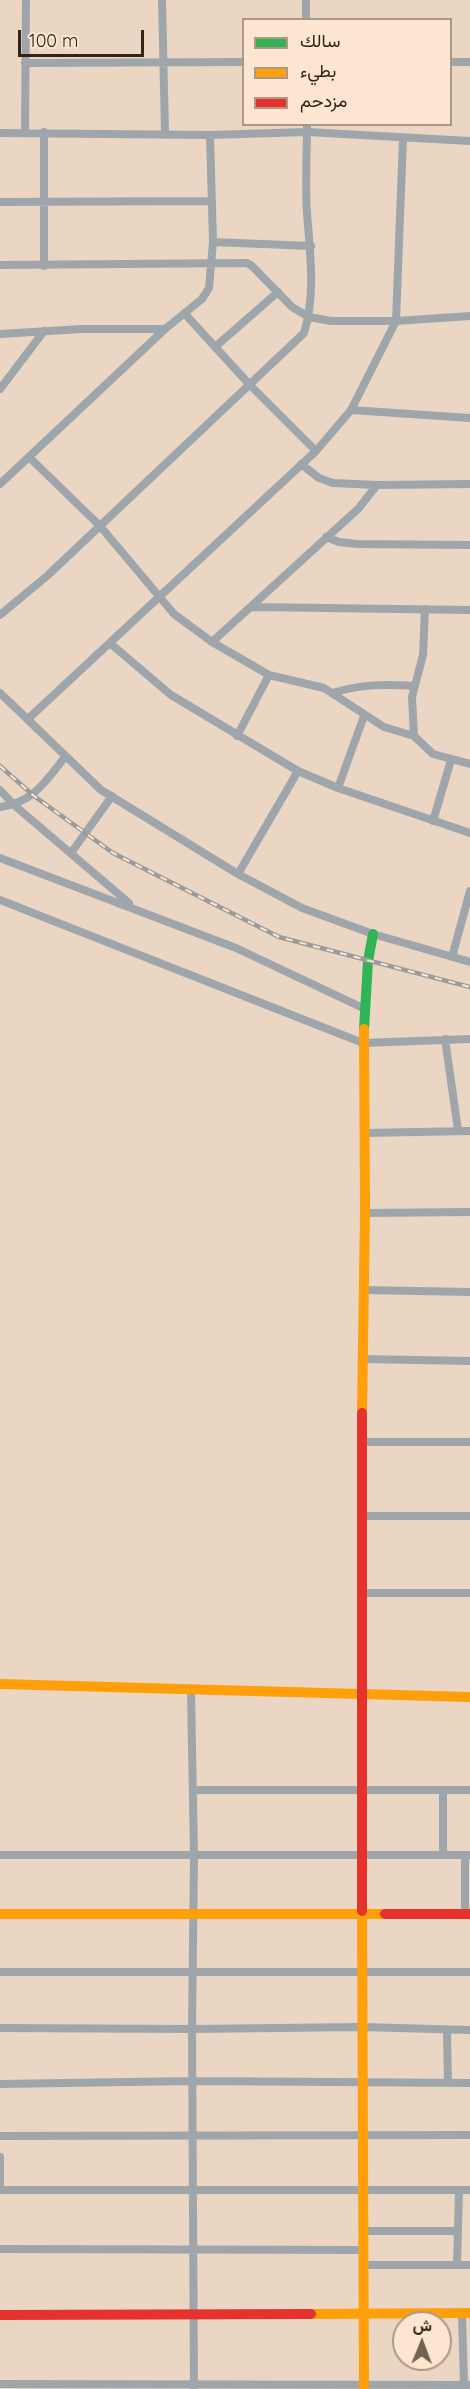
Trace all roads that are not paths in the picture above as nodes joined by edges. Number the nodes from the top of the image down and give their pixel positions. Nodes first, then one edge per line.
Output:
1 (26, 0) edge
2 (162, 0) edge
3 (306, 0) edge
4 (306, 18) edge
5 (163, 62) junction
6 (242, 62) edge
7 (452, 62) edge
8 (470, 62) edge
9 (25, 63) junction
10 (307, 128) edge
11 (26, 132) junction
12 (44, 132) junction
13 (0, 133) edge
14 (165, 134) junction
15 (210, 135) junction
16 (403, 139) junction
17 (470, 141) edge
18 (212, 201) junction
19 (0, 202) edge
20 (43, 202) junction
21 (213, 242) junction
22 (310, 246) junction
23 (210, 263) junction
24 (0, 265) edge
25 (44, 266) junction
26 (278, 292) junction
27 (185, 314) junction
28 (470, 316) edge
29 (309, 317) junction
30 (396, 321) junction
31 (165, 329) junction
32 (44, 331) junction
33 (0, 334) edge
34 (215, 347) junction
35 (249, 384) junction
36 (0, 389) edge
37 (351, 410) junction
38 (470, 418) edge
39 (316, 451) junction
40 (30, 458) junction
41 (302, 464) junction
42 (0, 484) edge
43 (470, 484) edge
44 (377, 485) junction
45 (100, 526) junction
46 (326, 537) junction
47 (470, 545) edge
48 (160, 599) junction
49 (252, 607) junction
50 (425, 609) junction
51 (470, 610) edge
52 (0, 615) edge
53 (212, 642) junction
54 (111, 644) junction
55 (269, 675) junction
56 (415, 686) junction
57 (0, 693) edge
58 (332, 693) junction
59 (364, 716) junction
60 (29, 718) junction
61 (237, 736) junction
62 (414, 736) junction
63 (65, 757) junction
64 (451, 760) junction
65 (470, 764) edge
66 (298, 771) junction
67 (338, 788) junction
68 (0, 790) edge
69 (112, 796) junction
70 (14, 805) junction
71 (0, 807) edge
72 (433, 820) junction
73 (470, 833) edge
74 (71, 853) junction
75 (0, 858) edge
76 (238, 874) junction
77 (470, 891) edge
78 (0, 900) edge
79 (135, 908) junction
80 (373, 934) junction
81 (452, 957) junction
82 (470, 962) edge
83 (365, 1009) junction
84 (445, 1039) junction
85 (470, 1040) edge
86 (363, 1043) junction
87 (458, 1130) junction
88 (470, 1131) edge
89 (364, 1133) junction
90 (470, 1212) edge
91 (365, 1213) junction
92 (363, 1290) junction
93 (470, 1292) edge
94 (362, 1359) junction
95 (470, 1361) edge
96 (361, 1442) junction
97 (470, 1442) edge
98 (362, 1516) junction
99 (470, 1516) edge
100 (363, 1593) junction
101 (470, 1593) edge
102 (0, 1684) edge
103 (191, 1690) junction
104 (363, 1694) junction
105 (470, 1697) edge
106 (193, 1790) junction
107 (362, 1790) junction
108 (442, 1790) junction
109 (470, 1790) edge
110 (0, 1855) edge
111 (363, 1855) junction
112 (443, 1855) junction
113 (467, 1855) edge
114 (194, 1856) junction
115 (194, 1914) junction
116 (363, 1914) junction
117 (467, 1914) edge
118 (0, 1915) edge
119 (0, 1972) edge
120 (363, 1972) junction
121 (470, 1972) edge
122 (192, 1973) junction
123 (363, 2026) junction
124 (0, 2028) edge
125 (192, 2029) junction
126 (447, 2030) junction
127 (470, 2030) edge
128 (193, 2081) junction
129 (362, 2083) junction
130 (448, 2083) junction
131 (470, 2083) edge
132 (0, 2084) edge
133 (193, 2135) junction
134 (470, 2135) edge
135 (0, 2136) edge
136 (363, 2136) junction
137 (0, 2157) edge
138 (0, 2184) edge
139 (193, 2189) junction
140 (363, 2189) junction
141 (0, 2190) edge
142 (459, 2190) junction
143 (470, 2190) edge
144 (363, 2231) junction
145 (458, 2231) junction
146 (0, 2249) edge
147 (194, 2249) junction
148 (363, 2250) junction
149 (363, 2265) junction
150 (457, 2265) junction
151 (470, 2265) edge
152 (466, 2313) edge
153 (193, 2314) junction
154 (0, 2315) edge
155 (363, 2315) junction
156 (0, 2384) edge
157 (467, 2385) edge
158 (193, 2386) edge
159 (364, 2387) edge
160 (442, 2387) edge

1 - 9 street
2 - 5 street
3 - 4 street
5 - 6 street
5 - 9 street
5 - 14 street
7 - 8 street
9 - 11 street
10 - 15 street
10 - 16 street
10 - 22 street
11 - 12 street
11 - 13 street
12 - 14 street
12 - 20 street
14 - 15 street
15 - 18 street
16 - 17 street
16 - 30 street
18 - 20 street
18 - 21 street
19 - 20 street
20 - 25 street
21 - 22 street
21 - 23 street
22 - 29 street
23 - 25 street
23 - 26 street
23 - 27 street
24 - 25 street
26 - 29 street
26 - 34 street
27 - 31 street
27 - 34 street
28 - 30 street
29 - 30 street
29 - 35 street
30 - 37 street
31 - 32 street
31 - 40 street
32 - 33 street
32 - 36 street
34 - 35 street
35 - 39 street
35 - 45 street
37 - 38 street
37 - 39 street
39 - 41 street
40 - 42 street
40 - 45 street
41 - 44 street
41 - 48 street
43 - 44 street
44 - 46 street
45 - 48 street
45 - 52 street
46 - 47 street
46 - 49 street
48 - 53 street
48 - 54 street
49 - 50 street
49 - 53 street
50 - 51 street
50 - 56 street
53 - 55 street
54 - 60 street
54 - 61 street
55 - 58 street
55 - 61 street
56 - 58 street
56 - 62 street
57 - 60 street
58 - 59 street
59 - 62 street
59 - 67 street
60 - 63 street
61 - 66 street
62 - 64 street
63 - 69 street
63 - 70 street
64 - 65 street
64 - 72 street
66 - 67 street
66 - 76 street
67 - 72 street
68 - 70 street
69 - 74 street
69 - 76 street
70 - 71 street
70 - 74 street
72 - 73 street
74 - 79 street
75 - 79 street
76 - 80 street
77 - 81 street
78 - 86 street
79 - 83 street
80 - 81 street
80 - 83 street
81 - 82 street
83 - 86 street
84 - 85 street
84 - 86 street
84 - 87 street
86 - 89 street
87 - 88 street
87 - 89 street
89 - 91 street
90 - 91 street
91 - 92 street
92 - 93 street
92 - 94 street
94 - 95 street
94 - 96 street
96 - 97 street
96 - 98 street
98 - 99 street
98 - 100 street
100 - 101 street
100 - 104 street
102 - 103 street
103 - 104 street
103 - 106 street
104 - 105 street
104 - 107 street
106 - 107 street
106 - 114 street
107 - 108 street
107 - 111 street
108 - 109 street
108 - 112 street
110 - 114 street
111 - 112 street
111 - 114 street
111 - 116 street
112 - 113 street
113 - 117 street
114 - 115 street
115 - 116 street
115 - 118 street
115 - 122 street
116 - 117 street
116 - 120 street
119 - 122 street
120 - 121 street
120 - 122 street
120 - 123 street
122 - 125 street
123 - 125 street
123 - 126 street
123 - 129 street
124 - 125 street
125 - 128 street
126 - 127 street
126 - 130 street
128 - 129 street
128 - 132 street
128 - 133 street
129 - 130 street
129 - 136 street
130 - 131 street
133 - 135 street
133 - 136 street
133 - 139 street
134 - 136 street
136 - 140 street
137 - 138 street
139 - 140 street
139 - 141 street
139 - 147 street
140 - 142 street
140 - 144 street
142 - 143 street
142 - 145 street
144 - 145 street
144 - 148 street
145 - 150 street
146 - 147 street
147 - 148 street
147 - 153 street
148 - 149 street
149 - 150 street
149 - 155 street
150 - 151 street
152 - 155 street
152 - 157 street
153 - 154 street
153 - 155 street
153 - 158 street
155 - 159 street
156 - 158 street
157 - 160 street
158 - 159 street
159 - 160 street

